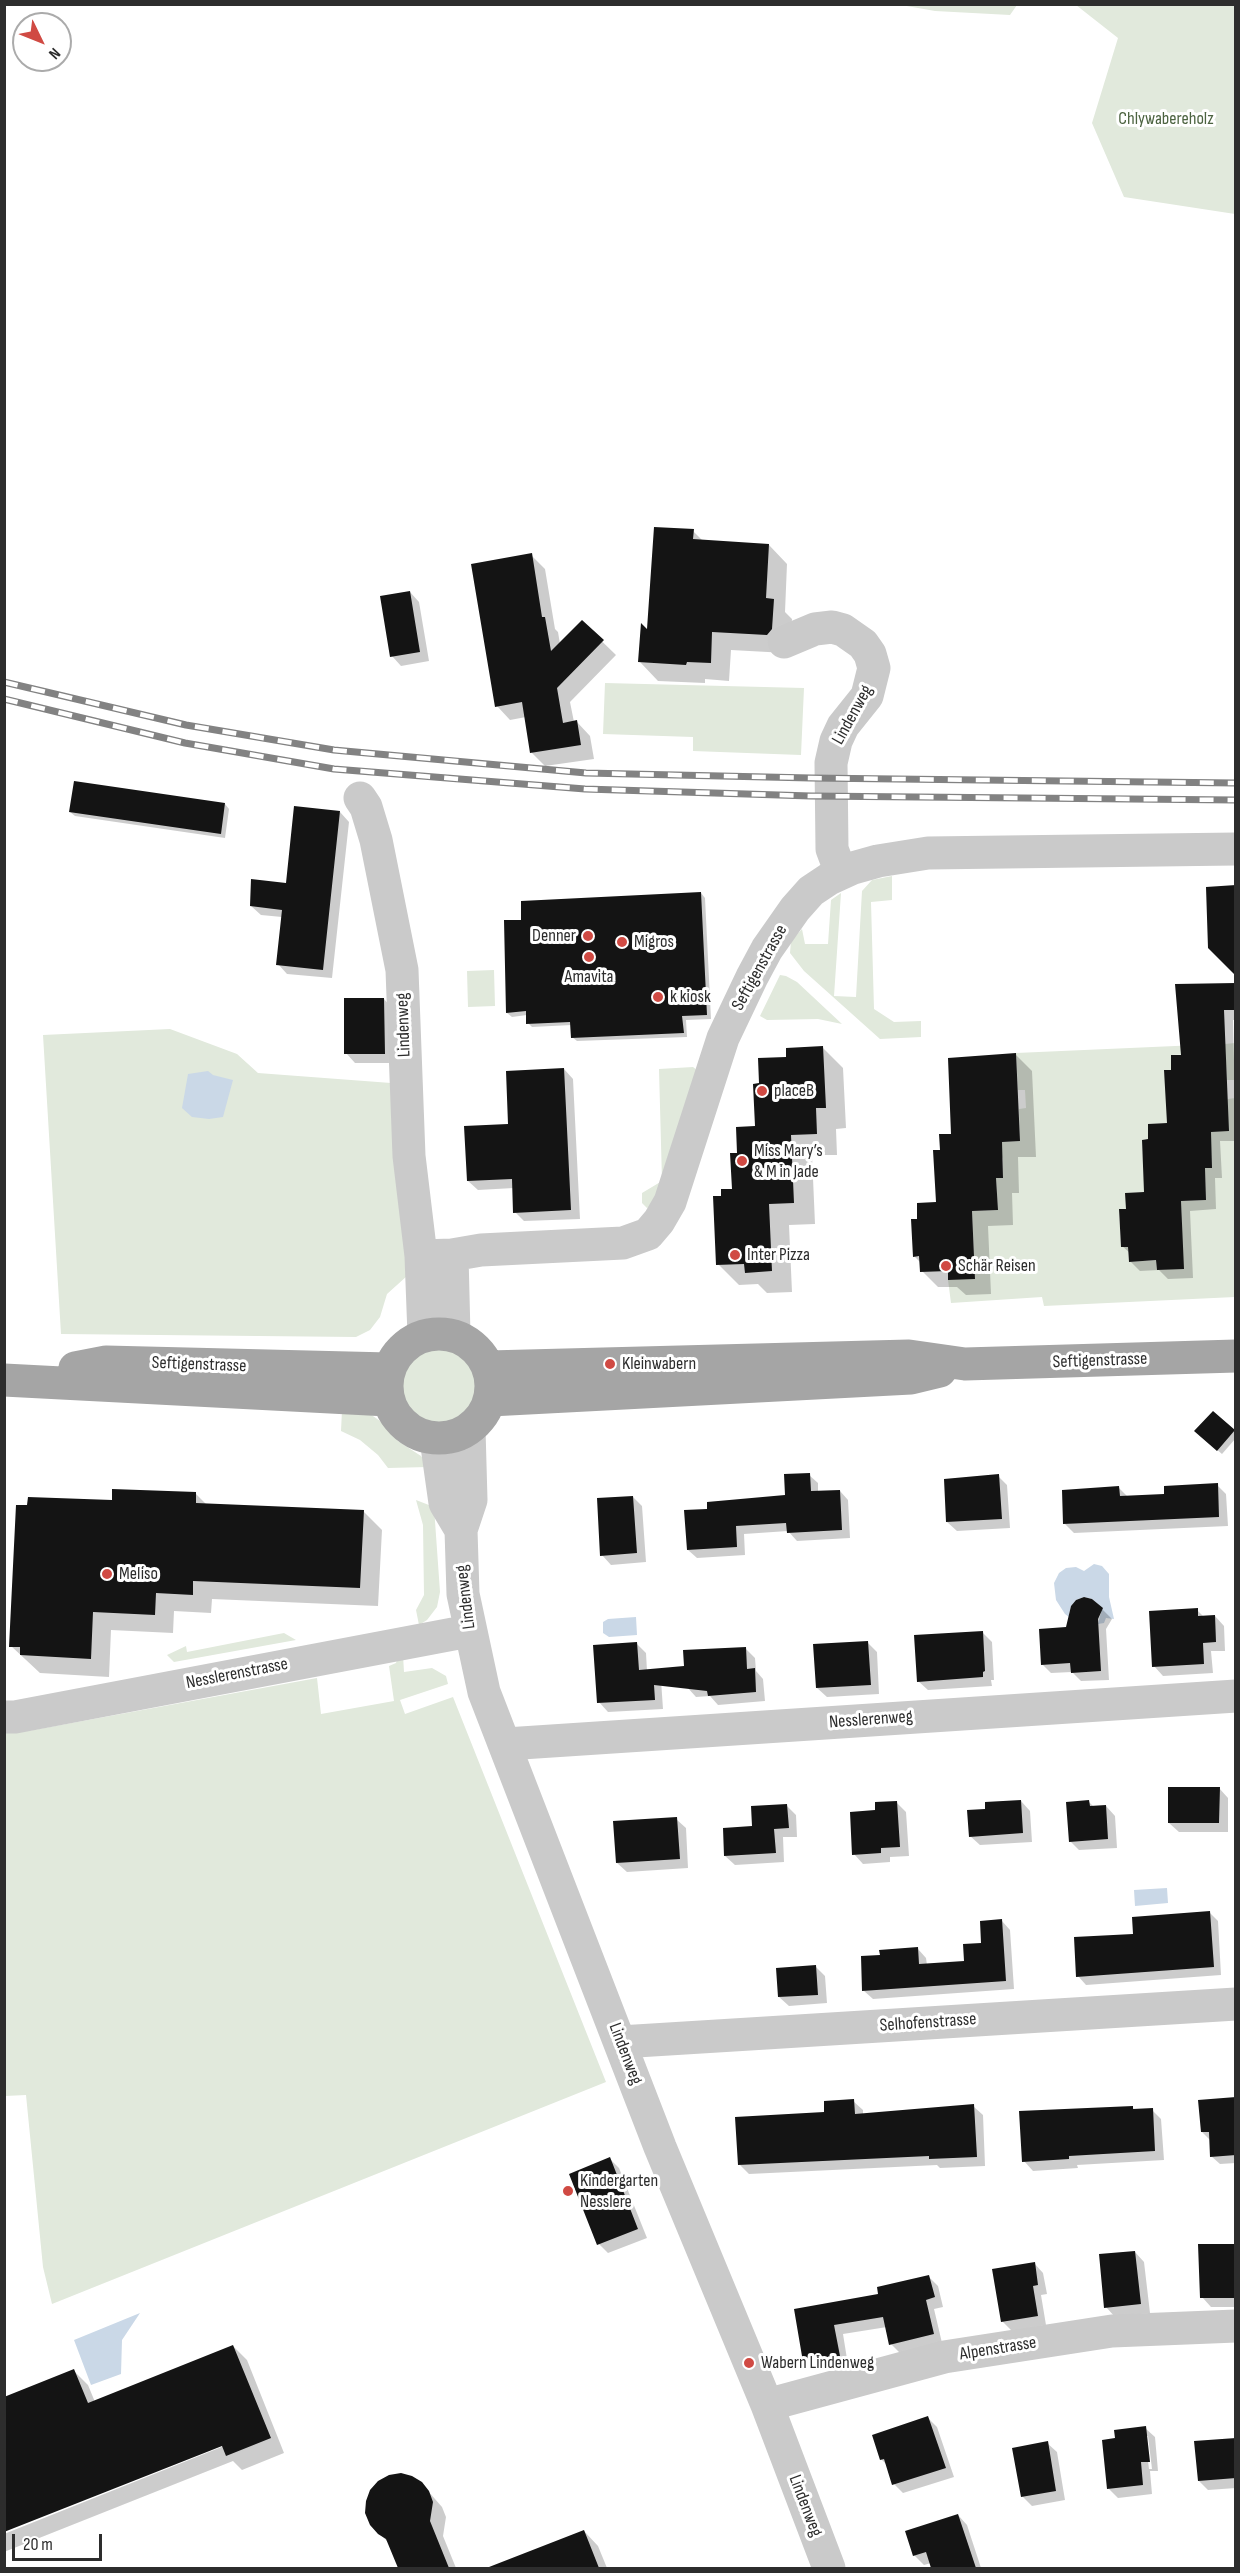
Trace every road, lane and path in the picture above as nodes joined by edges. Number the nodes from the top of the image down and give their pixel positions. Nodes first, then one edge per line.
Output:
1 (784, 642) dead end
2 (360, 798) dead end
3 (1236, 849) edge
4 (841, 873) junction
5 (436, 1256) junction
6 (439, 1335) junction
7 (1236, 1356) edge
8 (965, 1364) junction
9 (489, 1367) junction
10 (8, 1380) edge
11 (388, 1385) junction
12 (490, 1400) junction
13 (469, 1429) junction
14 (436, 1438) junction
15 (461, 1530) junction
16 (469, 1631) junction
17 (1236, 1696) edge
18 (4, 1717) edge
19 (506, 1744) junction
20 (1236, 2004) edge
21 (620, 2043) junction
22 (1236, 2326) edge
23 (767, 2404) junction
24 (829, 2568) edge

1 - 4 street, Lindenweg
2 - 5 street, Lindenweg
3 - 4 street, Seftigenstrasse
4 - 5 street, Seftigenstrasse
5 - 6 street, Lindenweg
6 - 9 main road
6 - 11 main road
7 - 8 main road, Seftigenstrasse
8 - 9 main road, Seftigenstrasse
8 - 12 main road, Seftigenstrasse
9 - 12 main road
10 - 11 main road, Seftigenstrasse
11 - 14 main road
12 - 13 main road
13 - 14 main road
13 - 15 street, Lindenweg
14 - 15 street, Lindenweg
15 - 16 street, Lindenweg
16 - 18 street, Nesslerenstrasse
16 - 19 street, Lindenweg
17 - 19 street, Nesslerenweg
19 - 21 street, Lindenweg
20 - 21 street, Selhofenstrasse
21 - 23 street, Lindenweg
22 - 23 street, Alpenstrasse
23 - 24 street, Lindenweg

